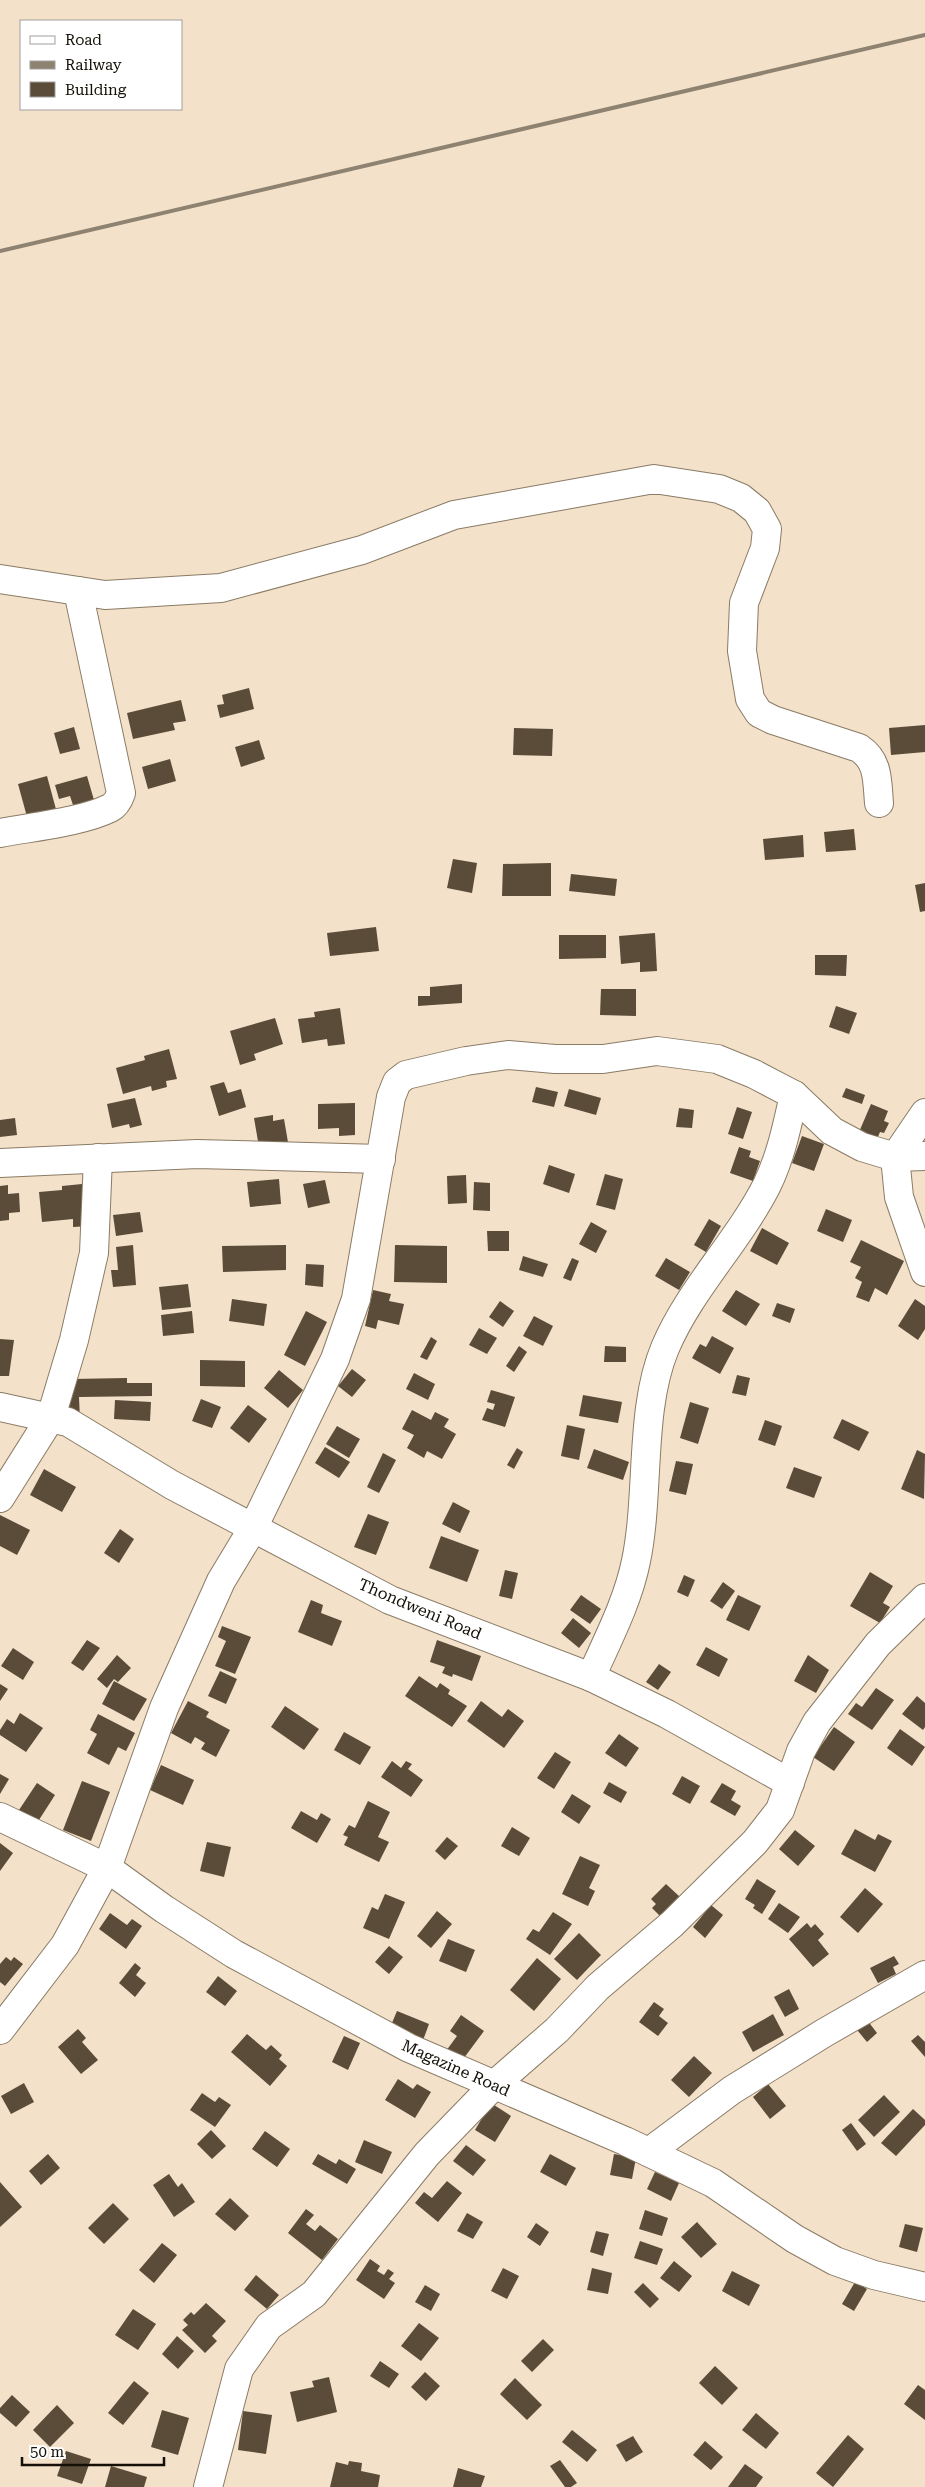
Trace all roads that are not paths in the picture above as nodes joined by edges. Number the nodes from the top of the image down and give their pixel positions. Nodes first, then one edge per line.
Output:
1 (0, 579) edge
2 (78, 591) junction
3 (879, 803) dead end
4 (0, 833) edge
5 (794, 1095) junction
6 (925, 1113) edge
7 (925, 1156) edge
8 (895, 1157) junction
9 (98, 1158) junction
10 (381, 1159) junction
11 (0, 1163) edge
12 (925, 1272) edge
13 (0, 1407) edge
14 (51, 1417) junction
15 (0, 1498) edge
16 (253, 1528) junction
17 (925, 1598) edge
18 (591, 1677) junction
19 (790, 1783) junction
20 (0, 1817) edge
21 (107, 1868) junction
22 (925, 1975) edge
23 (0, 2030) edge
24 (494, 2085) junction
25 (649, 2152) junction
26 (925, 2287) edge
27 (208, 2487) edge

1 - 2 street
2 - 3 street
2 - 4 street
5 - 8 street
5 - 10 street
5 - 18 street
6 - 8 street
7 - 8 street
8 - 12 street
9 - 10 street
9 - 11 street
9 - 14 street
10 - 16 street
13 - 14 street, Thondweni Road
14 - 15 street
14 - 16 street, Thondweni Road
16 - 18 street, Thondweni Road
16 - 21 street
17 - 19 street
18 - 19 street, Thondweni Road
19 - 24 street
20 - 21 street, Magazine Road
21 - 23 street
21 - 24 street, Magazine Road
22 - 25 street
24 - 25 street, Magazine Road
24 - 27 street
25 - 26 street, Magazine Road

